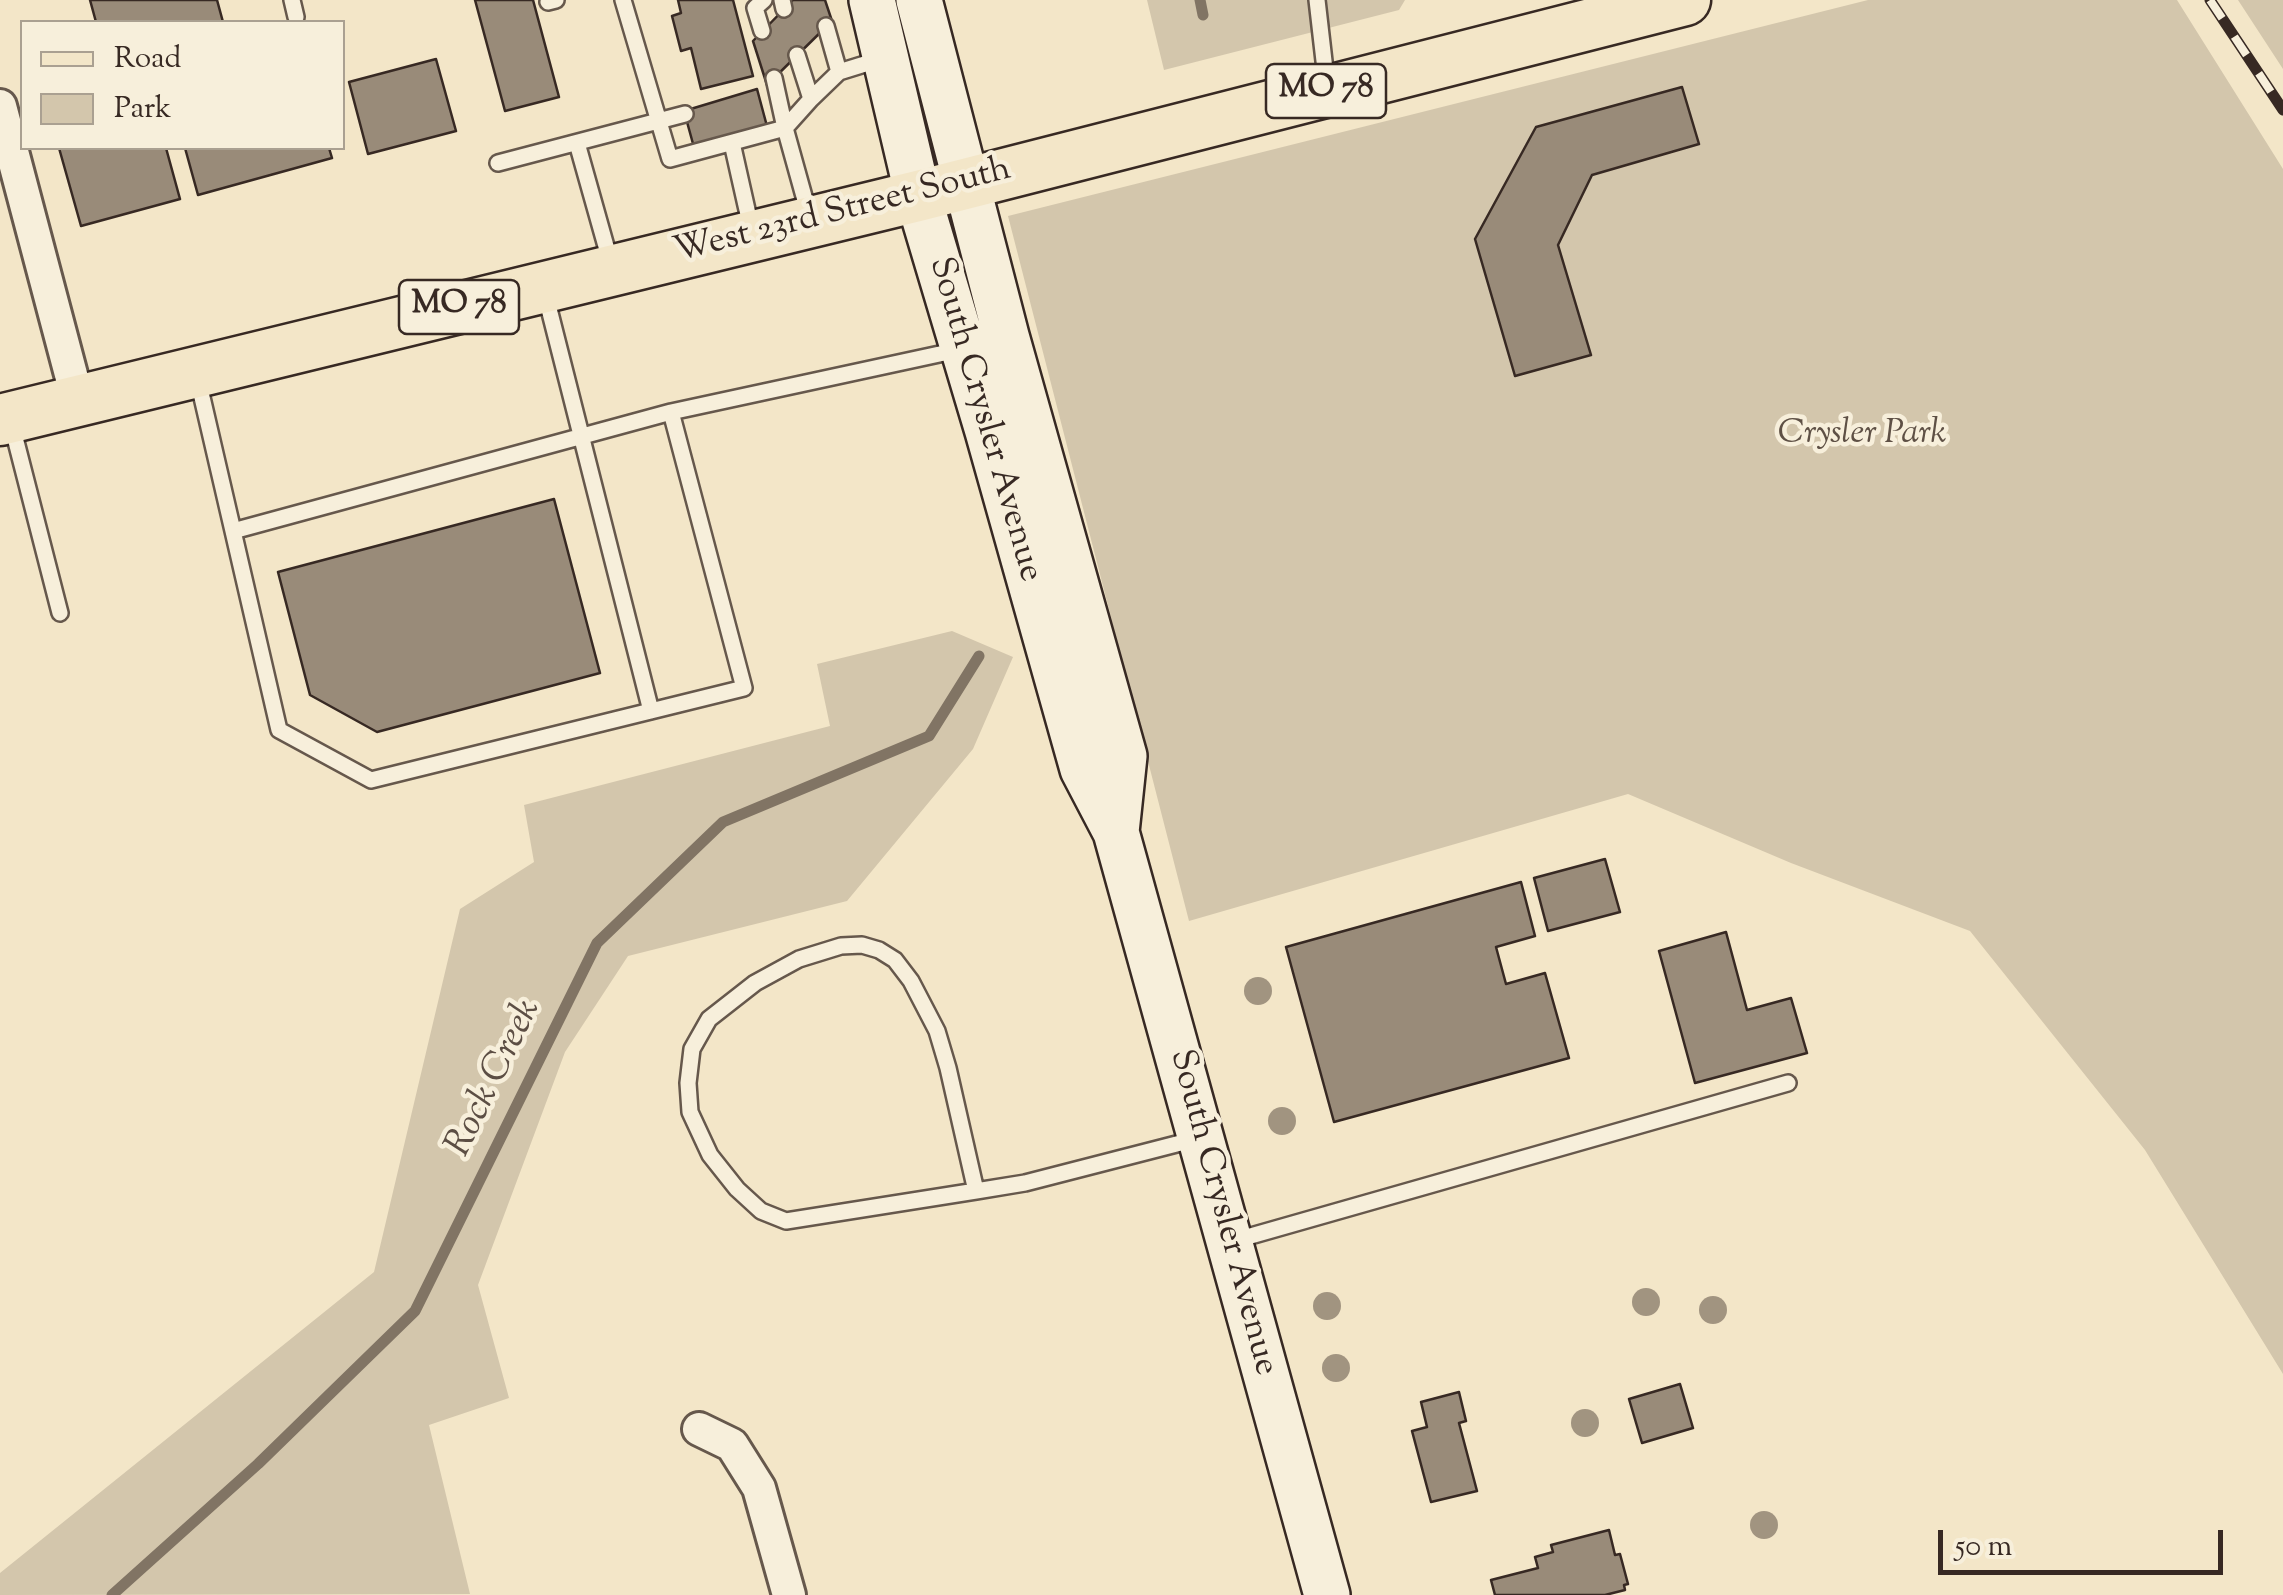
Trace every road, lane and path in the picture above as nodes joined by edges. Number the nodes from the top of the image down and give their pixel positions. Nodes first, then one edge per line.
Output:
1 (292, 0) edge
2 (623, 0) edge
3 (764, 0) edge
4 (872, 0) edge
5 (920, 0) edge
6 (1317, 0) edge
7 (1685, 0) edge
8 (296, 17) dead end
9 (826, 26) dead end
10 (762, 31) dead end
11 (797, 55) dead end
12 (885, 58) junction
13 (839, 72) junction
14 (1327, 91) junction
15 (759, 95) dead end
16 (810, 99) junction
17 (0, 106) edge
18 (684, 114) dead end
19 (659, 121) junction
20 (785, 128) junction
21 (732, 142) junction
22 (577, 143) junction
23 (498, 164) dead end
24 (967, 183) junction
25 (918, 196) junction
26 (812, 221) junction
27 (753, 236) junction
28 (613, 270) junction
29 (544, 286) junction
30 (962, 350) junction
31 (196, 372) junction
32 (78, 400) junction
33 (671, 412) junction
34 (5, 419) edge
35 (582, 436) junction
36 (233, 532) junction
37 (60, 613) dead end
38 (651, 710) junction
39 (1116, 832) junction
40 (1788, 1083) dead end
41 (1200, 1138) junction
42 (976, 1191) junction
43 (1229, 1242) junction
44 (699, 1429) dead end
45 (789, 1595) edge
46 (1326, 1595) edge

1 - 8 lane
2 - 19 lane
3 - 10 lane
4 - 12 main road, South Crysler Avenue
5 - 24 main road, South Crysler Avenue
6 - 14 lane
7 - 14 main road, West 23rd Street South / MO 78
9 - 13 lane
11 - 16 lane
12 - 13 lane
12 - 25 main road, South Crysler Avenue
13 - 16 lane
14 - 24 main road, West 23rd Street South / MO 78
15 - 20 lane
16 - 20 lane
17 - 32 street
18 - 19 lane
19 - 21 lane
19 - 22 lane
20 - 21 lane
20 - 26 lane
21 - 27 lane
22 - 23 lane
22 - 28 lane
24 - 25 main road, West 23rd Street South / MO 78
24 - 39 main road, South Crysler Avenue
25 - 26 main road, West 23rd Street South / MO 78
25 - 30 main road, South Crysler Avenue
26 - 27 main road, West 23rd Street South / MO 78
27 - 28 main road, West 23rd Street South / MO 78
28 - 29 main road, West 23rd Street South / MO 78
29 - 31 main road, West 23rd Street South / MO 78
29 - 35 lane
30 - 33 lane
30 - 39 main road, South Crysler Avenue
31 - 32 main road, West 23rd Street South / MO 78
31 - 36 lane
32 - 34 main road, West 23rd Street South / MO 78
33 - 35 lane
33 - 38 lane
34 - 37 lane
35 - 36 lane
35 - 38 lane
36 - 38 lane
39 - 41 main road, South Crysler Avenue
40 - 43 lane
41 - 42 lane
41 - 43 main road, South Crysler Avenue
42 - 42 lane
43 - 46 main road, South Crysler Avenue
44 - 45 street

